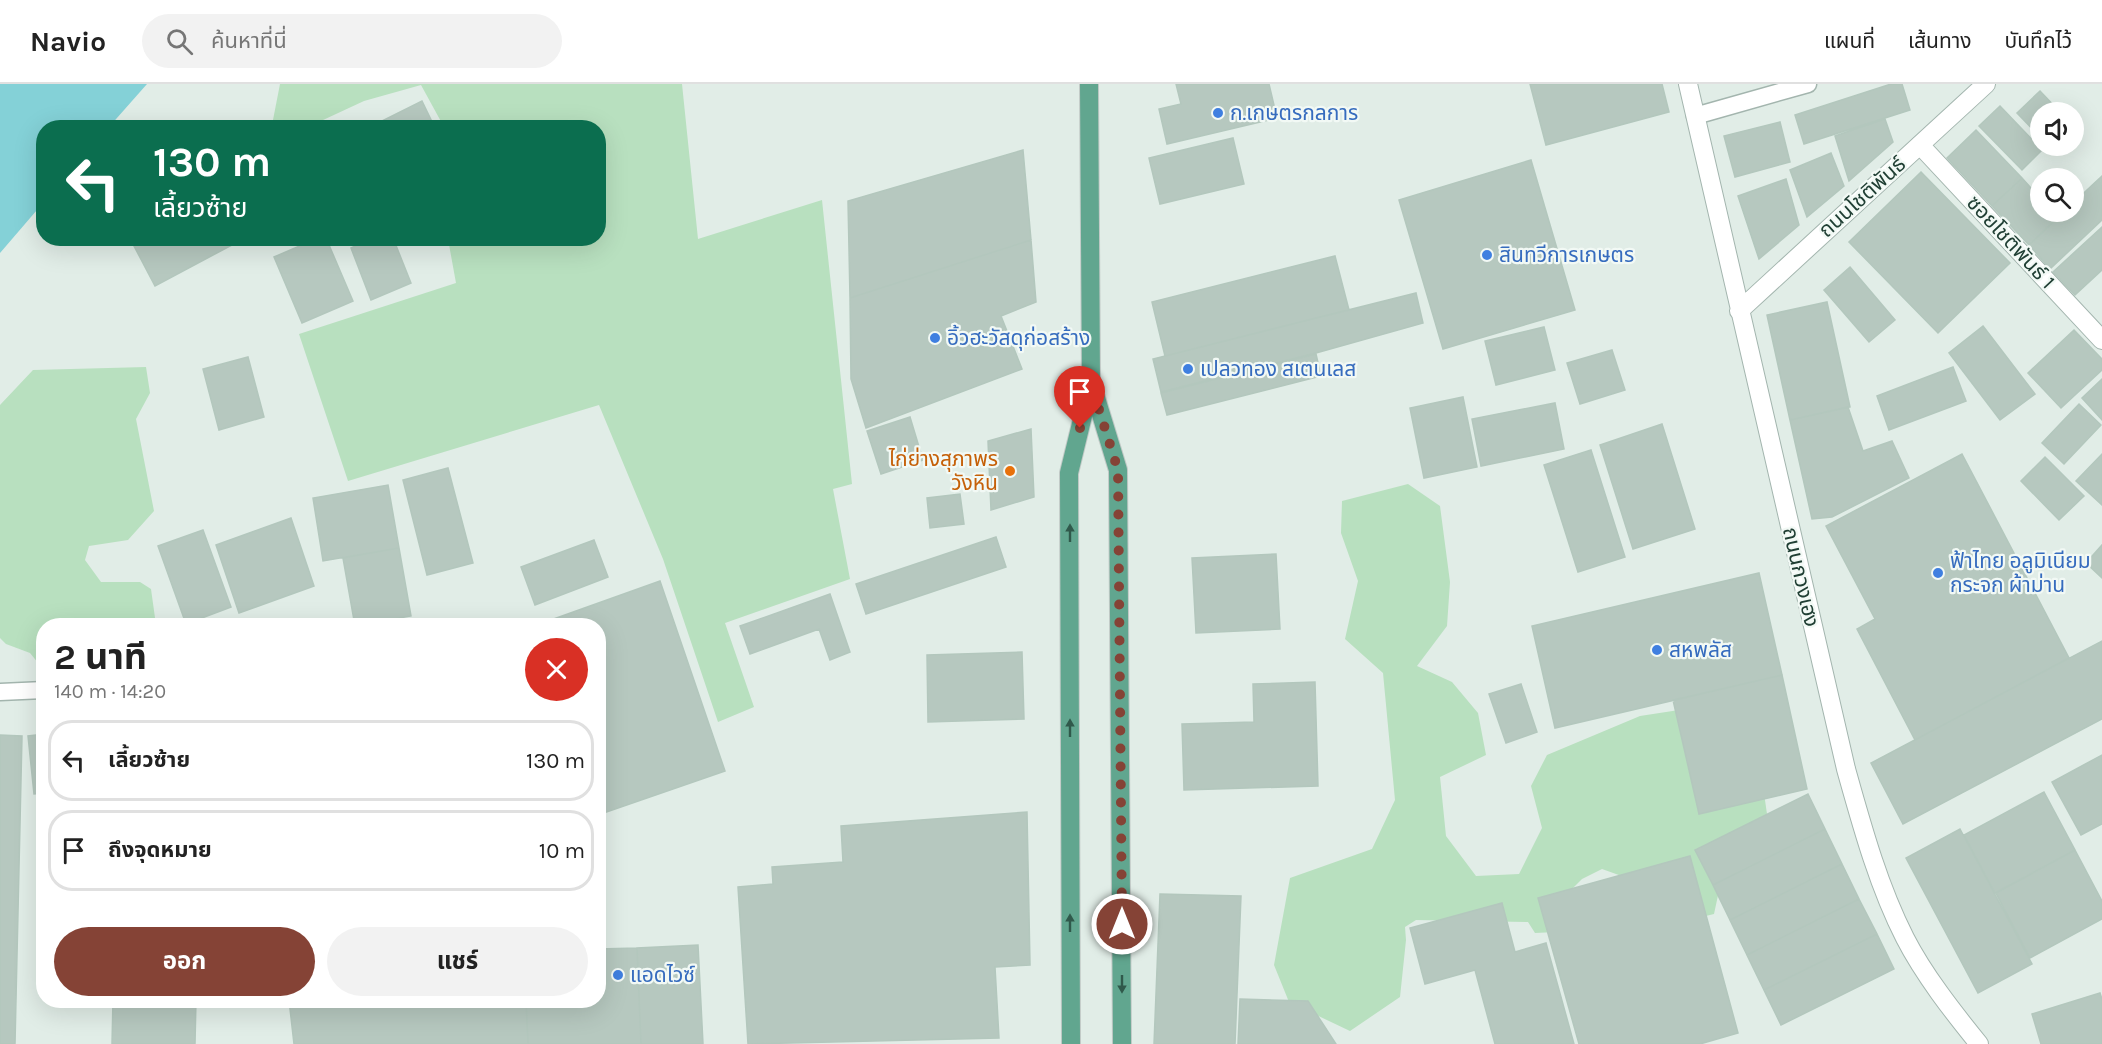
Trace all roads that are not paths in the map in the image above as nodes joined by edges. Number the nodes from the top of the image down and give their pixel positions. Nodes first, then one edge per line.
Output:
1 (1089, 84) edge
2 (1688, 84) edge
3 (1808, 84) edge
4 (1986, 84) edge
5 (1695, 116) junction
6 (1920, 145) junction
7 (1738, 311) junction
8 (2102, 340) edge
9 (1091, 384) junction
10 (36, 690) edge
11 (0, 692) edge
12 (1071, 1044) edge
13 (1122, 1044) edge
14 (1979, 1044) edge

1 - 9 main road
2 - 5 street, ถนนกวงเฮง
3 - 5 lane
4 - 6 street, ถนนโชติพันธ์
5 - 7 street, ถนนกวงเฮง
6 - 7 street, ถนนโชติพันธ์
6 - 8 street, ซอยโชติพันธ์ 1
7 - 14 street, ถนนกวงเฮง
12 -> 9 main road
9 -> 13 main road
10 - 11 lane

